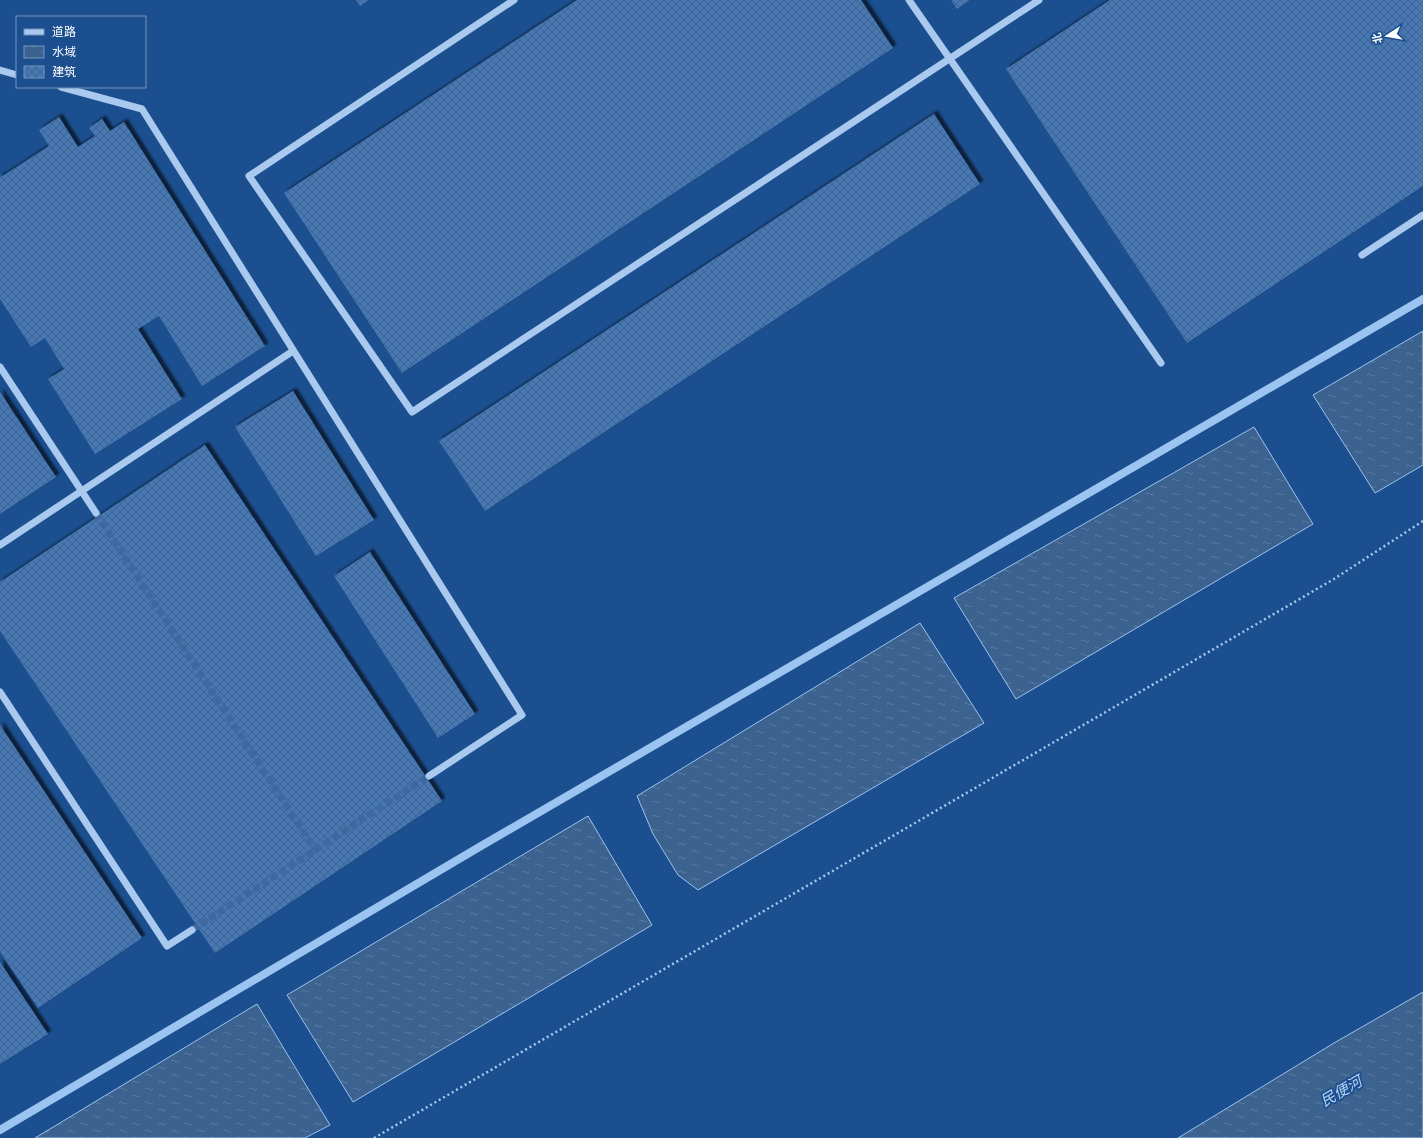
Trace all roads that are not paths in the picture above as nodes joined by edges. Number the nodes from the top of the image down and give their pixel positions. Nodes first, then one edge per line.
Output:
1 (514, 0) edge
2 (909, 0) edge
3 (1039, 0) edge
4 (950, 59) junction
5 (0, 70) edge
6 (16, 75) edge
7 (65, 88) edge
8 (1423, 215) edge
9 (1362, 255) dead end
10 (293, 351) junction
11 (1161, 362) dead end
12 (0, 366) edge
13 (82, 491) junction
14 (96, 513) tunnel mouth
15 (0, 545) edge
16 (0, 692) edge
17 (430, 776) tunnel mouth
18 (192, 930) tunnel mouth

1 - 4 lane
2 - 4 lane
3 - 4 lane
4 - 11 lane
5 - 6 lane
7 - 10 lane
8 - 9 lane
10 - 13 lane
10 - 17 lane
12 - 13 lane
13 - 14 lane
13 - 15 lane
16 - 18 lane

